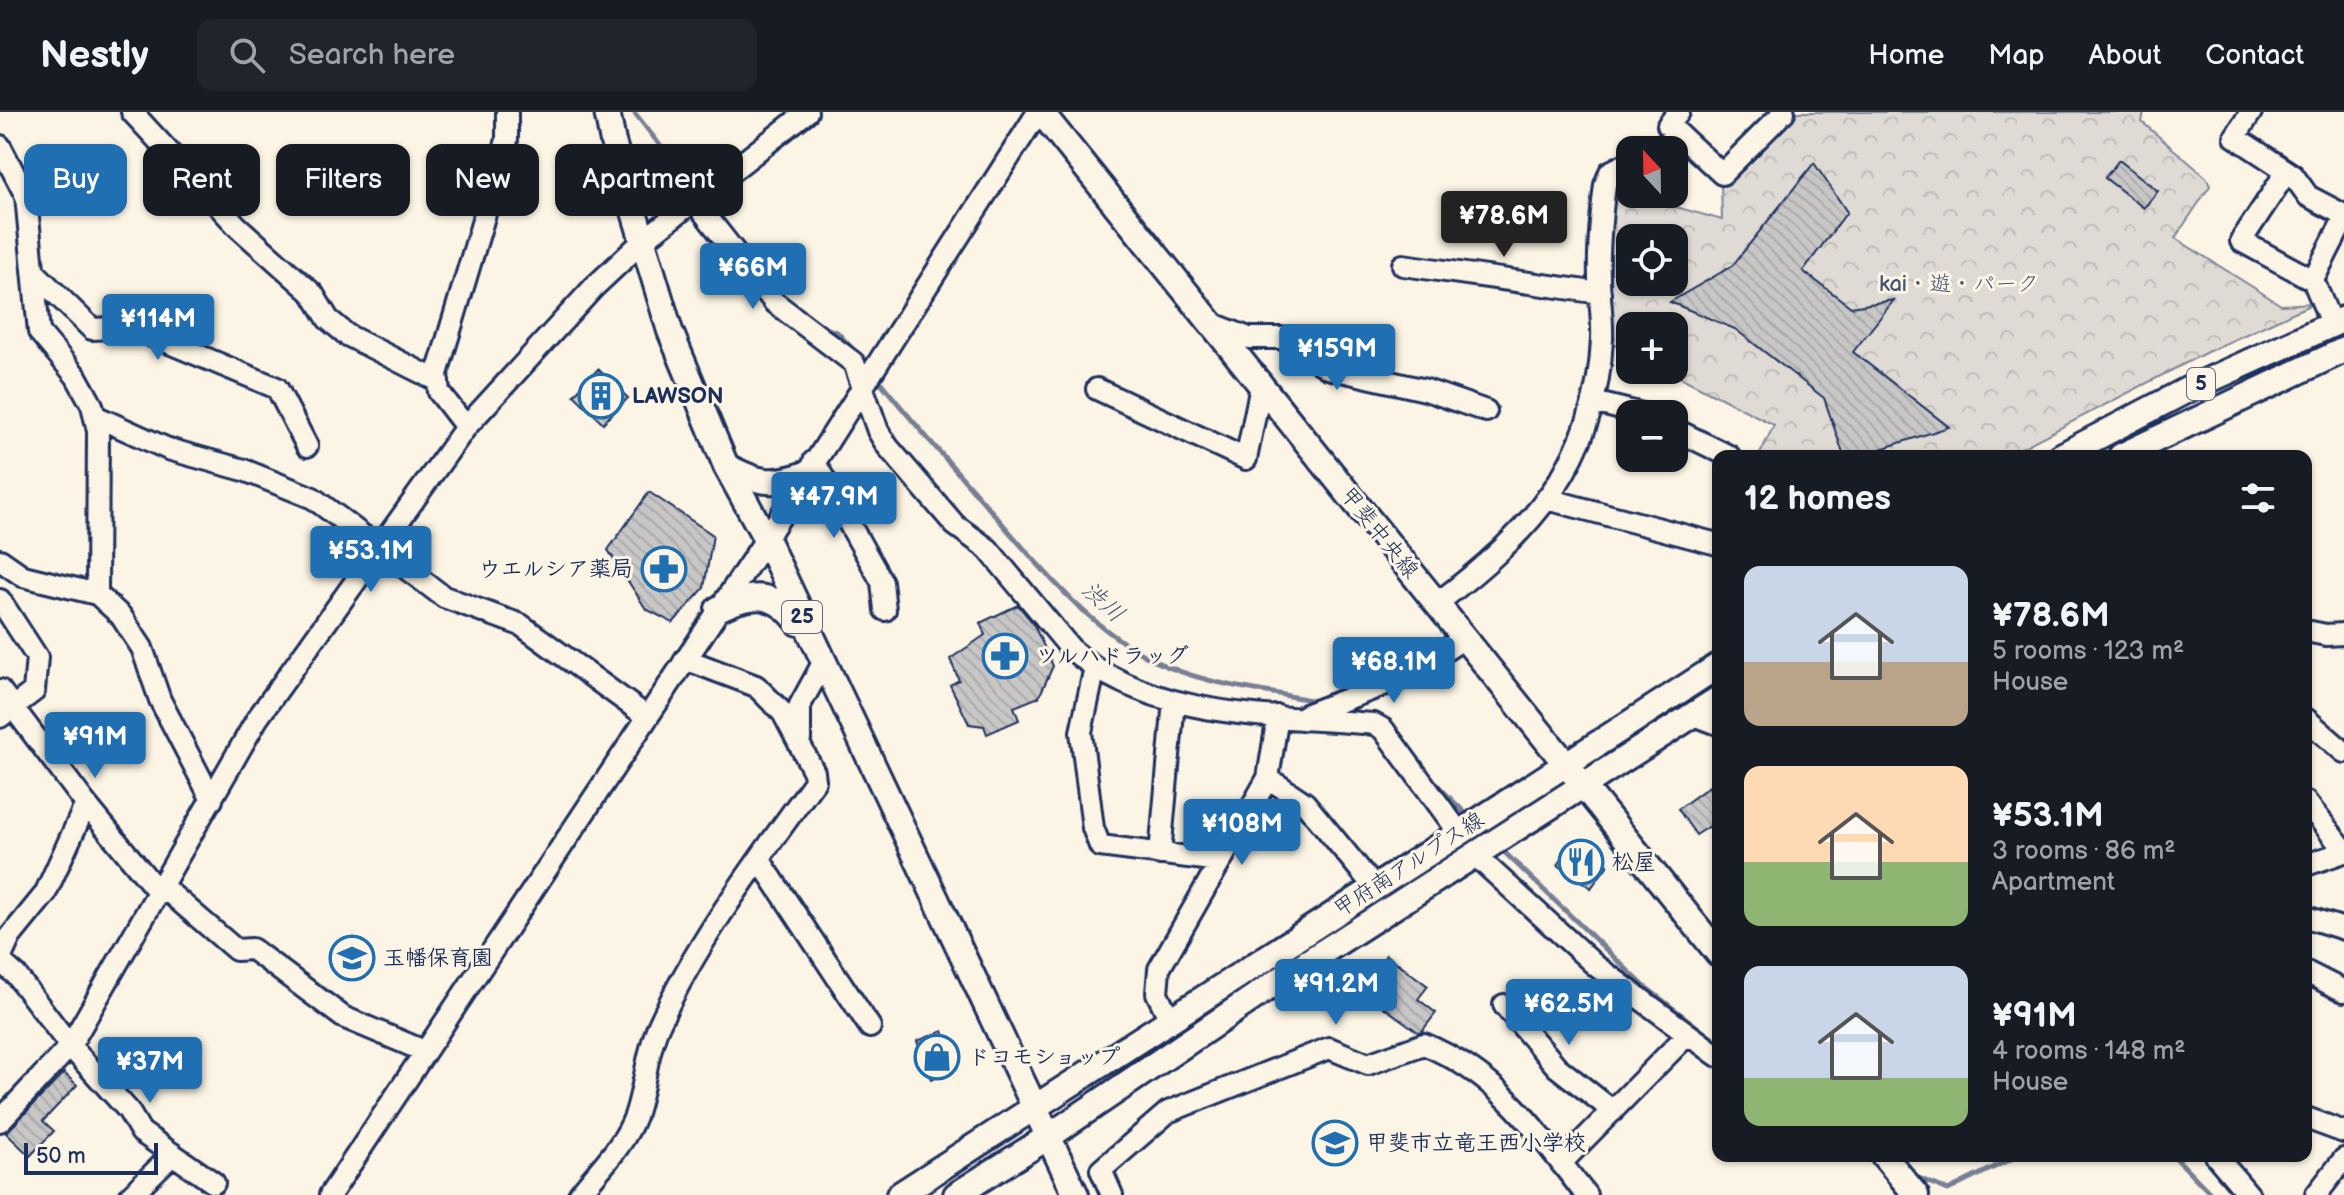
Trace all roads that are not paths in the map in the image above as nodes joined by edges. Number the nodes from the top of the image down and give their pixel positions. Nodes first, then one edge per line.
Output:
1 (132, 112) edge
2 (507, 112) edge
3 (607, 112) edge
4 (807, 112) edge
5 (1039, 112) edge
6 (1679, 112) edge
7 (1784, 112) edge
8 (2251, 112) edge
9 (1681, 136) edge
10 (1688, 142) edge
11 (0, 146) edge
12 (743, 161) edge
13 (1616, 169) edge
14 (2287, 171) junction
15 (673, 216) edge
16 (706, 216) edge
17 (2344, 217) edge
18 (644, 240) junction
19 (1403, 265) dead end
20 (33, 271) junction
21 (2313, 280) junction
22 (1600, 293) junction
23 (1208, 322) junction
24 (2338, 322) edge
25 (2344, 350) edge
26 (438, 381) junction
27 (863, 384) junction
28 (1261, 386) junction
29 (1097, 389) dead end
30 (1593, 402) junction
31 (1616, 408) edge
32 (1486, 411) dead end
33 (95, 416) junction
34 (466, 427) junction
35 (1688, 436) edge
36 (307, 446) dead end
37 (1717, 450) edge
38 (2072, 450) edge
39 (2134, 450) edge
40 (726, 466) junction
41 (810, 468) junction
42 (1547, 499) junction
43 (766, 539) junction
44 (1712, 543) edge
45 (379, 546) junction
46 (3, 566) edge
47 (97, 594) junction
48 (0, 600) edge
49 (1436, 604) junction
50 (718, 609) junction
51 (885, 610) dead end
52 (2312, 632) edge
53 (2344, 634) edge
54 (1464, 638) junction
55 (819, 654) junction
56 (685, 659) junction
57 (1095, 667) junction
58 (1712, 670) edge
59 (0, 690) edge
60 (1174, 701) junction
61 (1712, 703) edge
62 (6, 712) edge
63 (1694, 715) junction
64 (646, 716) junction
65 (1288, 716) junction
66 (1712, 722) edge
67 (2312, 724) edge
68 (801, 748) junction
69 (2344, 752) edge
70 (1565, 764) junction
71 (1268, 778) junction
72 (1583, 787) junction
73 (212, 800) junction
74 (86, 804) junction
75 (2312, 810) edge
76 (1458, 831) junction
77 (2344, 851) edge
78 (1160, 854) junction
79 (1477, 857) junction
80 (759, 859) junction
81 (1220, 861) junction
82 (2312, 863) edge
83 (1375, 888) junction
84 (161, 890) junction
85 (2312, 919) edge
86 (2344, 929) edge
87 (1712, 946) edge
88 (1, 956) edge
89 (2312, 975) edge
90 (2344, 991) edge
91 (1504, 1005) dead end
92 (1170, 1020) junction
93 (870, 1027) dead end
94 (1688, 1034) junction
95 (70, 1046) junction
96 (424, 1051) junction
97 (1712, 1052) edge
98 (1034, 1107) junction
99 (1613, 1111) junction
100 (2312, 1120) edge
101 (0, 1121) edge
102 (2344, 1132) edge
103 (1048, 1137) junction
104 (173, 1154) junction
105 (2344, 1159) edge
106 (1889, 1162) edge
107 (2221, 1162) edge
108 (1561, 1163) junction
109 (214, 1183) dead end
110 (131, 1195) edge
111 (330, 1195) edge
112 (579, 1195) edge
113 (899, 1195) edge
114 (956, 1195) edge
115 (1076, 1195) edge
116 (1112, 1195) edge
117 (1586, 1195) edge
118 (1916, 1195) edge
119 (2249, 1195) edge
120 (2316, 1195) edge

1 - 26 street
2 - 26 street
3 - 18 main road, 25
4 - 12 street
5 - 23 main road, 甲斐中央線
5 - 27 street
6 - 9 street
7 - 10 street
8 - 14 street
11 - 20 street
13 - 22 street
14 - 17 street
14 - 21 street
15 - 18 street
16 - 27 street
17 - 21 street
18 - 34 street
18 - 40 main road, 25
19 - 22 street
20 - 33 street
20 - 36 street
21 - 24 street
22 - 30 street
23 - 28 main road, 甲斐中央線
23 - 32 street
24 - 38 main road, 5
25 - 39 main road, 5
26 - 34 street
27 - 41 street
27 - 57 street
28 - 29 street
28 - 49 main road, 甲斐中央線
30 - 31 street
30 - 42 street
33 - 45 street
33 - 47 street
34 - 45 street
35 - 37 street
40 - 41 main road
40 - 43 main road, 25
41 - 43 street
41 - 51 street
42 - 44 street
42 - 49 street
43 - 50 street
43 - 55 main road, 25
45 - 64 street
45 - 73 street
46 - 47 street
47 - 73 street
48 - 62 street
49 - 54 main road, 甲斐中央線
50 - 55 main road
50 - 56 street
52 - 53 street
54 - 65 street
54 - 70 main road, 甲斐中央線
55 - 68 street
55 - 98 main road, 25
56 - 64 street
56 - 68 street
57 - 60 street
57 - 78 street
58 - 70 main road, 甲府南アルプス線
59 - 62 street
60 - 65 street
60 - 78 street
61 - 63 main road, 甲府南アルプス線
62 - 74 street
63 - 66 street
63 - 72 main road, 甲府南アルプス線
64 - 96 street
65 - 71 street
65 - 76 street
67 - 69 street
68 - 80 street
70 - 72 main road, 甲斐中央線
70 - 76 main road, 甲府南アルプス線
71 - 81 street
71 - 83 street
72 - 79 main road, 甲府南アルプス線
72 - 87 main road, 甲斐中央線
73 - 84 street
74 - 84 street
74 - 88 street
75 - 77 street
76 - 83 main road, 甲府南アルプス線
77 - 82 street
78 - 81 street
79 - 94 street
79 - 103 main road, 甲府南アルプス線
80 - 93 street
80 - 112 street
81 - 92 street
83 - 92 main road, 甲府南アルプス線
84 - 95 street
84 - 96 street
85 - 86 street
88 - 95 street
89 - 90 street
91 - 99 street
92 - 98 main road, 甲府南アルプス線
94 - 97 street
94 - 99 street
95 - 101 street
95 - 104 street
96 - 111 street
98 - 103 main road, 25
98 - 113 main road, 甲府南アルプス線
99 - 108 street
100 - 102 street
103 - 114 main road, 甲府南アルプス線
103 - 115 main road, 25
104 - 109 street
104 - 110 street
105 - 120 street
106 - 118 main road
107 - 119 street
108 - 116 street
108 - 117 street

